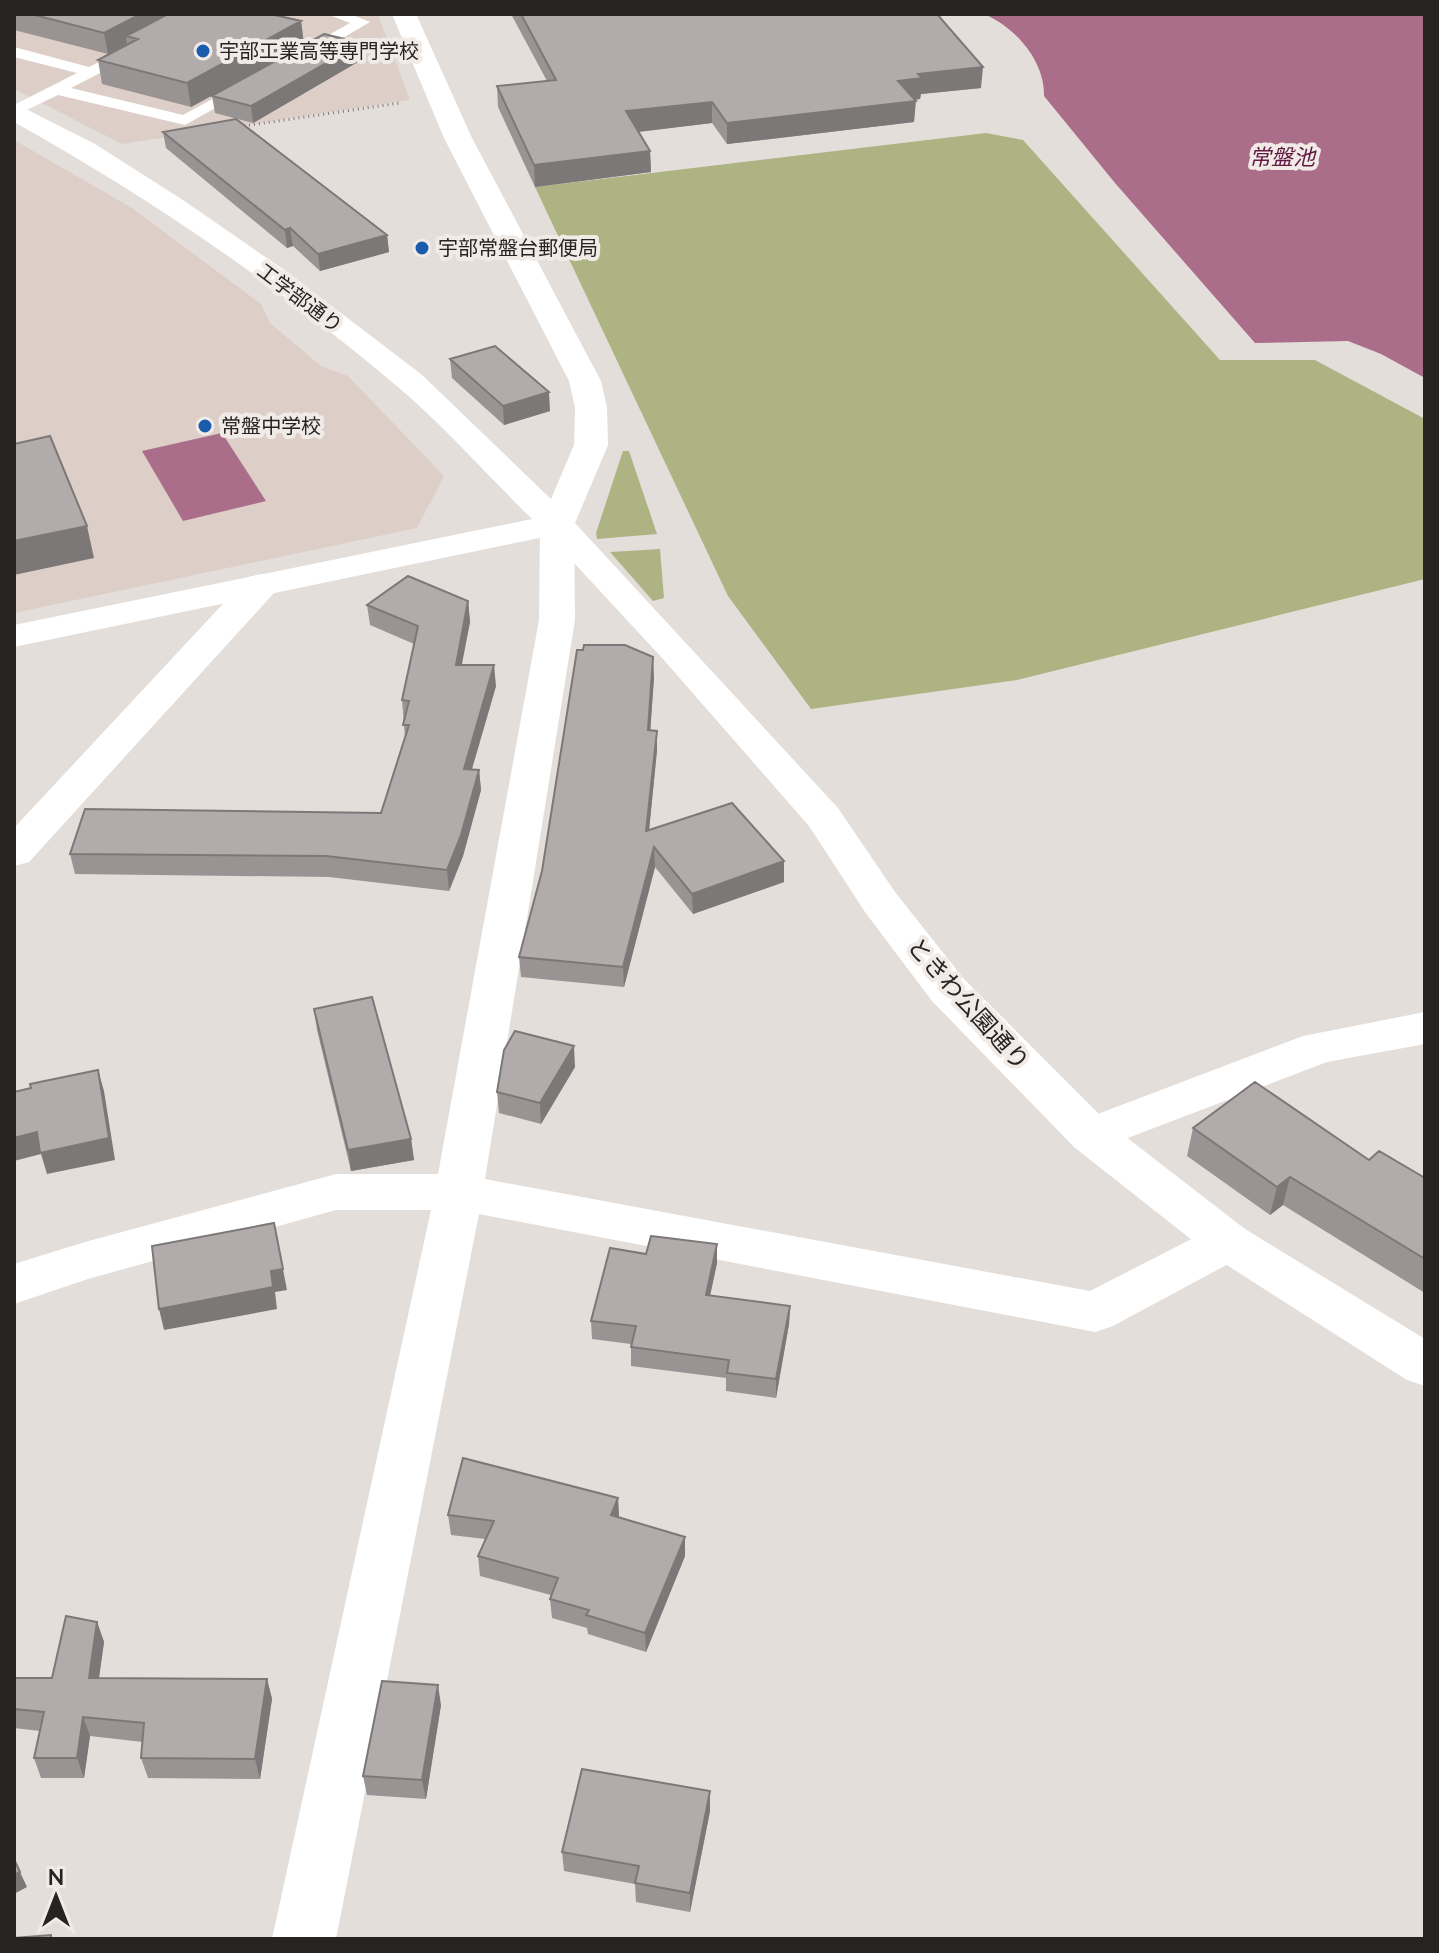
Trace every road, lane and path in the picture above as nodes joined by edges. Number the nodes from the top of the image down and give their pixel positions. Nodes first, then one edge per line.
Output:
1 (334, 14) edge
2 (404, 14) edge
3 (148, 42) edge
4 (14, 52) edge
5 (295, 60) edge
6 (92, 72) junction
7 (253, 82) edge
8 (58, 90) junction
9 (440, 97) junction
10 (14, 111) edge
11 (239, 127) edge
12 (557, 524) junction
13 (261, 585) junction
14 (14, 636) edge
15 (14, 853) edge
16 (1425, 1028) edge
17 (1091, 1135) junction
18 (459, 1192) junction
19 (1228, 1242) junction
20 (14, 1284) edge
21 (1425, 1365) edge
22 (304, 1939) edge

1 - 5 lane
2 - 9 street
3 - 6 lane
4 - 6 lane
6 - 8 lane
7 - 8 lane
8 - 10 lane
9 - 11 path
9 - 12 street
10 - 12 street, 工学部通り
12 - 13 street
12 - 17 street, ときわ公園通り
12 - 18 street
13 - 14 street
13 - 15 street
16 - 17 street
17 - 19 street, ときわ公園通り
18 - 19 street
18 - 20 street
18 - 22 street
19 - 21 street, ときわ公園通り

